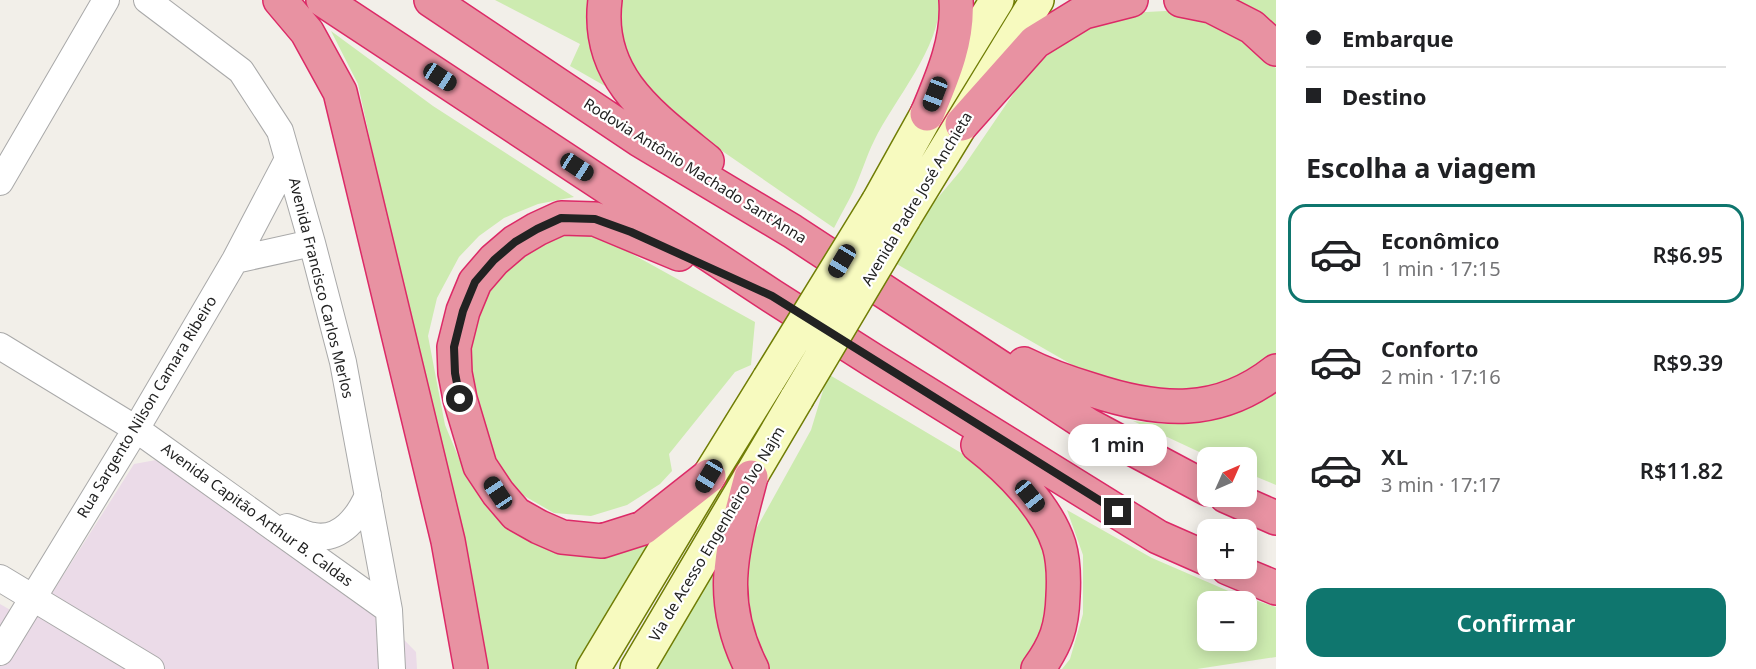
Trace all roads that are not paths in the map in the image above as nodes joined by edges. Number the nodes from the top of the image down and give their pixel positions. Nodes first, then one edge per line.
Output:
1 (106, 0) edge
2 (147, 0) edge
3 (280, 0) edge
4 (323, 0) edge
5 (431, 0) edge
6 (605, 0) edge
7 (956, 0) edge
8 (997, 0) edge
9 (1037, 0) edge
10 (1131, 0) edge
11 (1181, 0) edge
12 (1276, 49) edge
13 (927, 114) junction
14 (962, 124) junction
15 (288, 159) junction
16 (0, 182) edge
17 (891, 210) junction
18 (792, 231) junction
19 (312, 243) junction
20 (235, 260) junction
21 (772, 296) junction
22 (921, 314) junction
23 (0, 346) edge
24 (874, 361) junction
25 (1276, 371) edge
26 (797, 398) joint
27 (136, 429) junction
28 (709, 476) junction
29 (751, 477) junction
30 (1197, 483) edge
31 (368, 495) junction
32 (1251, 507) edge
33 (1276, 518) edge
34 (267, 520) junction
35 (1197, 554) edge
36 (0, 578) edge
37 (1254, 579) edge
38 (1276, 588) edge
39 (33, 598) junction
40 (389, 610) junction
41 (0, 652) edge
42 (151, 669) edge
43 (392, 669) edge
44 (471, 669) edge
45 (593, 669) edge
46 (637, 669) edge
47 (752, 669) edge
48 (1038, 669) edge

1 - 16 street
2 - 15 street, Avenida Francisco Carlos Merlos
3 - 44 highway
4 - 21 highway
5 - 18 highway, Rodovia Antônio Machado Sant'Anna
6 - 18 highway
7 - 13 highway
8 - 13 main road, Avenida Padre José Anchieta
9 - 14 main road, Avenida Padre José Anchieta
10 - 14 highway
11 - 12 highway
13 - 17 main road, Avenida Padre José Anchieta
14 - 17 main road, Avenida Padre José Anchieta
15 - 19 street, Avenida Francisco Carlos Merlos
15 - 20 street, Rua Sargento Nilson Camara Ribeiro
17 - 26 main road, Avenida Padre José Anchieta, bridge
17 - 28 main road, Avenida Padre José Anchieta, bridge
18 - 22 highway, Rodovia Antônio Machado Sant'Anna
19 - 20 street
19 - 31 street, Avenida Francisco Carlos Merlos
20 - 27 street, Rua Sargento Nilson Camara Ribeiro
21 - 24 highway
21 - 28 highway
22 - 25 highway
22 - 30 highway, Rodovia Antônio Machado Sant'Anna
23 - 27 street, Avenida Capitão Arthur B. Caldas
24 - 35 highway
24 - 48 highway
26 - 29 main road, Via de Acesso Engenheiro Ivo Najm
27 - 34 street, Avenida Capitão Arthur B. Caldas
27 - 39 street, Rua Sargento Nilson Camara Ribeiro
28 - 45 main road
29 - 46 main road, Via de Acesso Engenheiro Ivo Najm
29 - 47 highway
31 - 34 street
31 - 40 street, Avenida Francisco Carlos Merlos
32 - 33 highway
34 - 40 street, Avenida Capitão Arthur B. Caldas
36 - 39 street
37 - 38 highway
39 - 41 street, Rua Sargento Nilson Camara Ribeiro
39 - 42 street
40 - 43 street, Avenida Francisco Carlos Merlos

